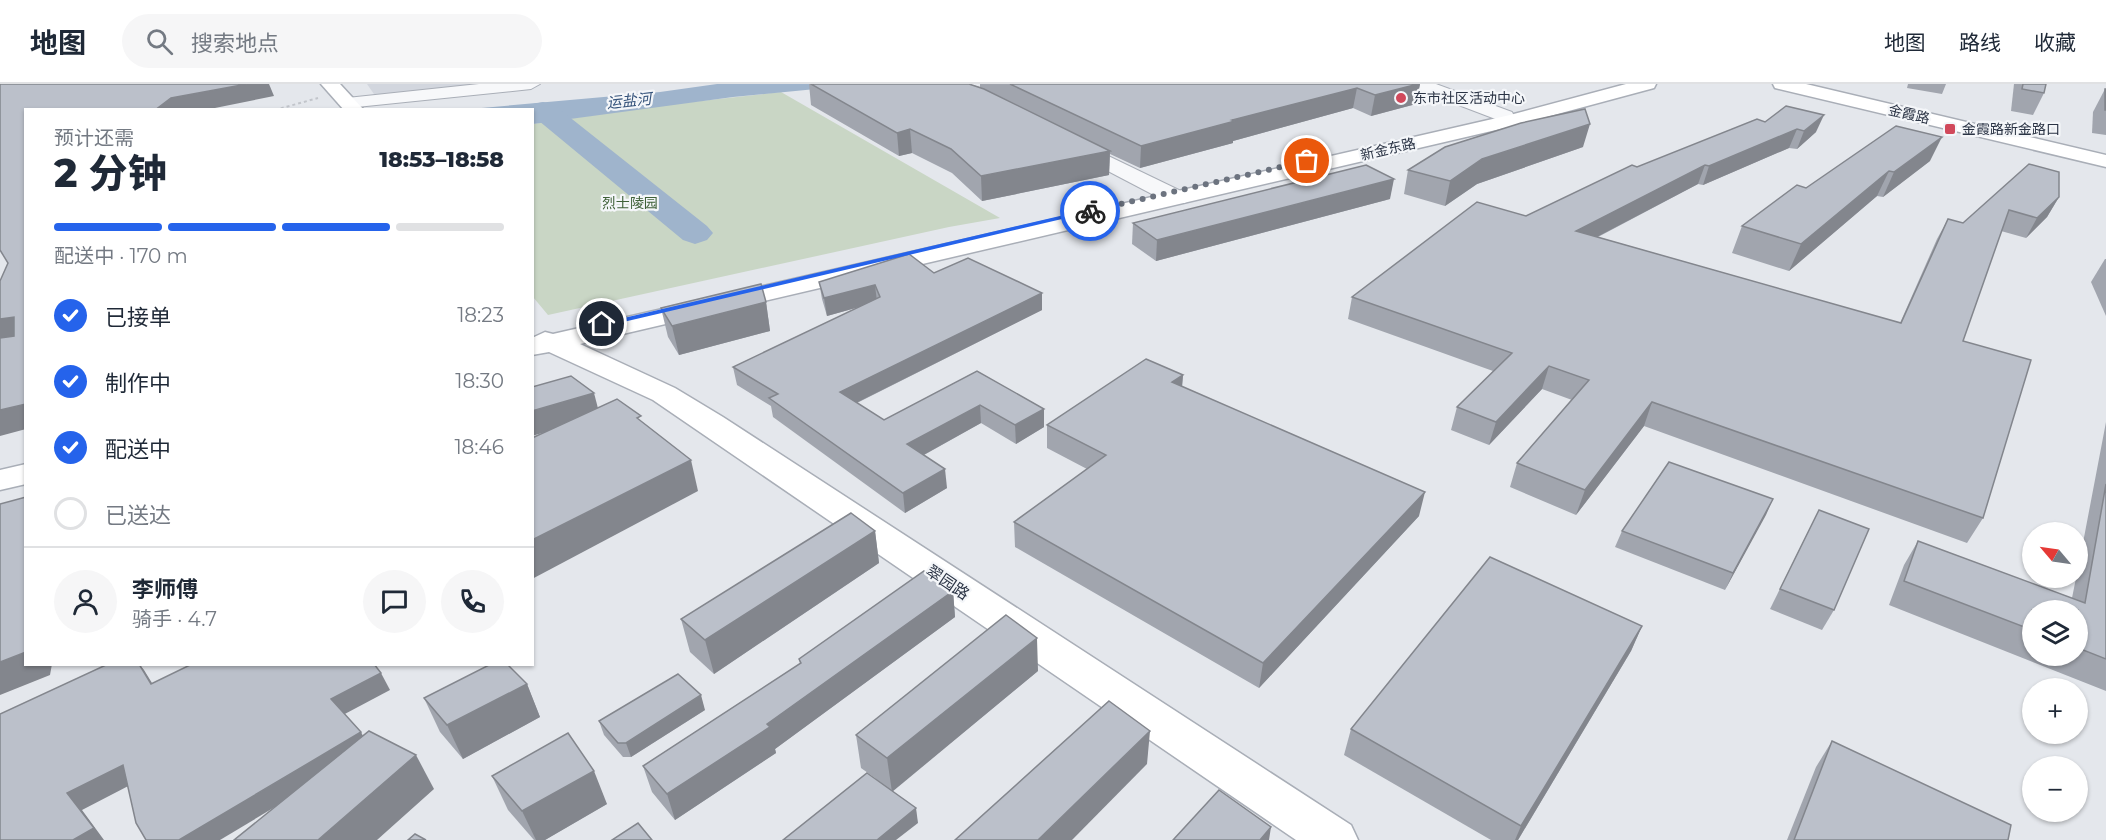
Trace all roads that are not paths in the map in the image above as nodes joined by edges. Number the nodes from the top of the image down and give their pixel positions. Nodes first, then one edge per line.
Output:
1 (531, 84) edge
2 (1420, 84) edge
3 (1610, 84) edge
4 (1647, 84) edge
5 (1782, 84) edge
6 (1821, 84) edge
7 (342, 97) edge
8 (1505, 116) junction
9 (1054, 136) edge
10 (2106, 153) edge
11 (2106, 161) edge
12 (1173, 195) junction
13 (537, 342) edge
14 (24, 462) edge
15 (0, 468) edge
16 (24, 474) edge
17 (0, 480) edge
18 (1334, 840) edge

1 - 7 street
2 - 8 street
3 - 8 main road, 新金东路
4 - 12 main road, 新金东路
5 - 11 main road, 金霞路
6 - 10 main road, 金霞路
8 - 12 main road, 新金东路
9 - 12 street
12 - 13 main road, 新金东路
13 - 18 main road, 翠园路
14 - 15 main road
16 - 17 main road

